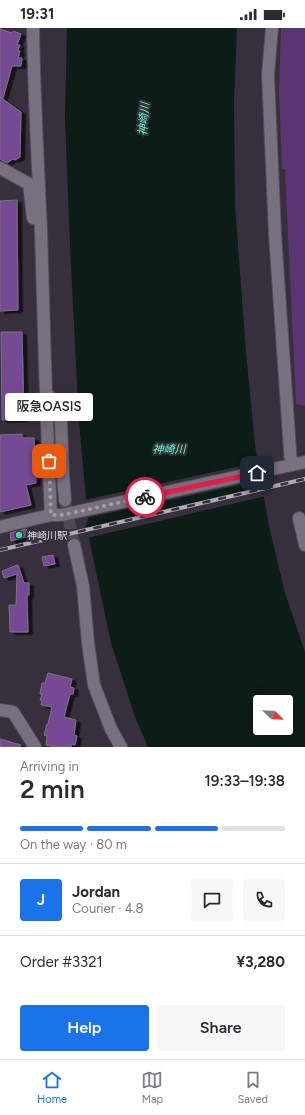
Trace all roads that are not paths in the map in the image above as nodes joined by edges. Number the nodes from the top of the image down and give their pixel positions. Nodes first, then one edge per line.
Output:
1 (33, 28) edge
2 (272, 28) edge
3 (0, 168) edge
4 (40, 229) junction
5 (46, 393) junction
6 (305, 462) edge
7 (289, 466) junction
8 (65, 500) tunnel mouth
9 (57, 515) junction
10 (299, 518) dead end
11 (0, 526) edge
12 (303, 529) edge
13 (74, 545) tunnel mouth
14 (305, 545) edge
15 (0, 710) edge
16 (35, 747) edge
17 (120, 747) edge

1 - 4 street
2 - 7 street
3 - 4 street
4 - 5 street
5 - 8 street
5 - 9 street
6 - 7 street
7 - 9 street, bridge
9 - 11 street
10 - 12 street
12 - 14 street
13 - 17 street
15 - 16 street

